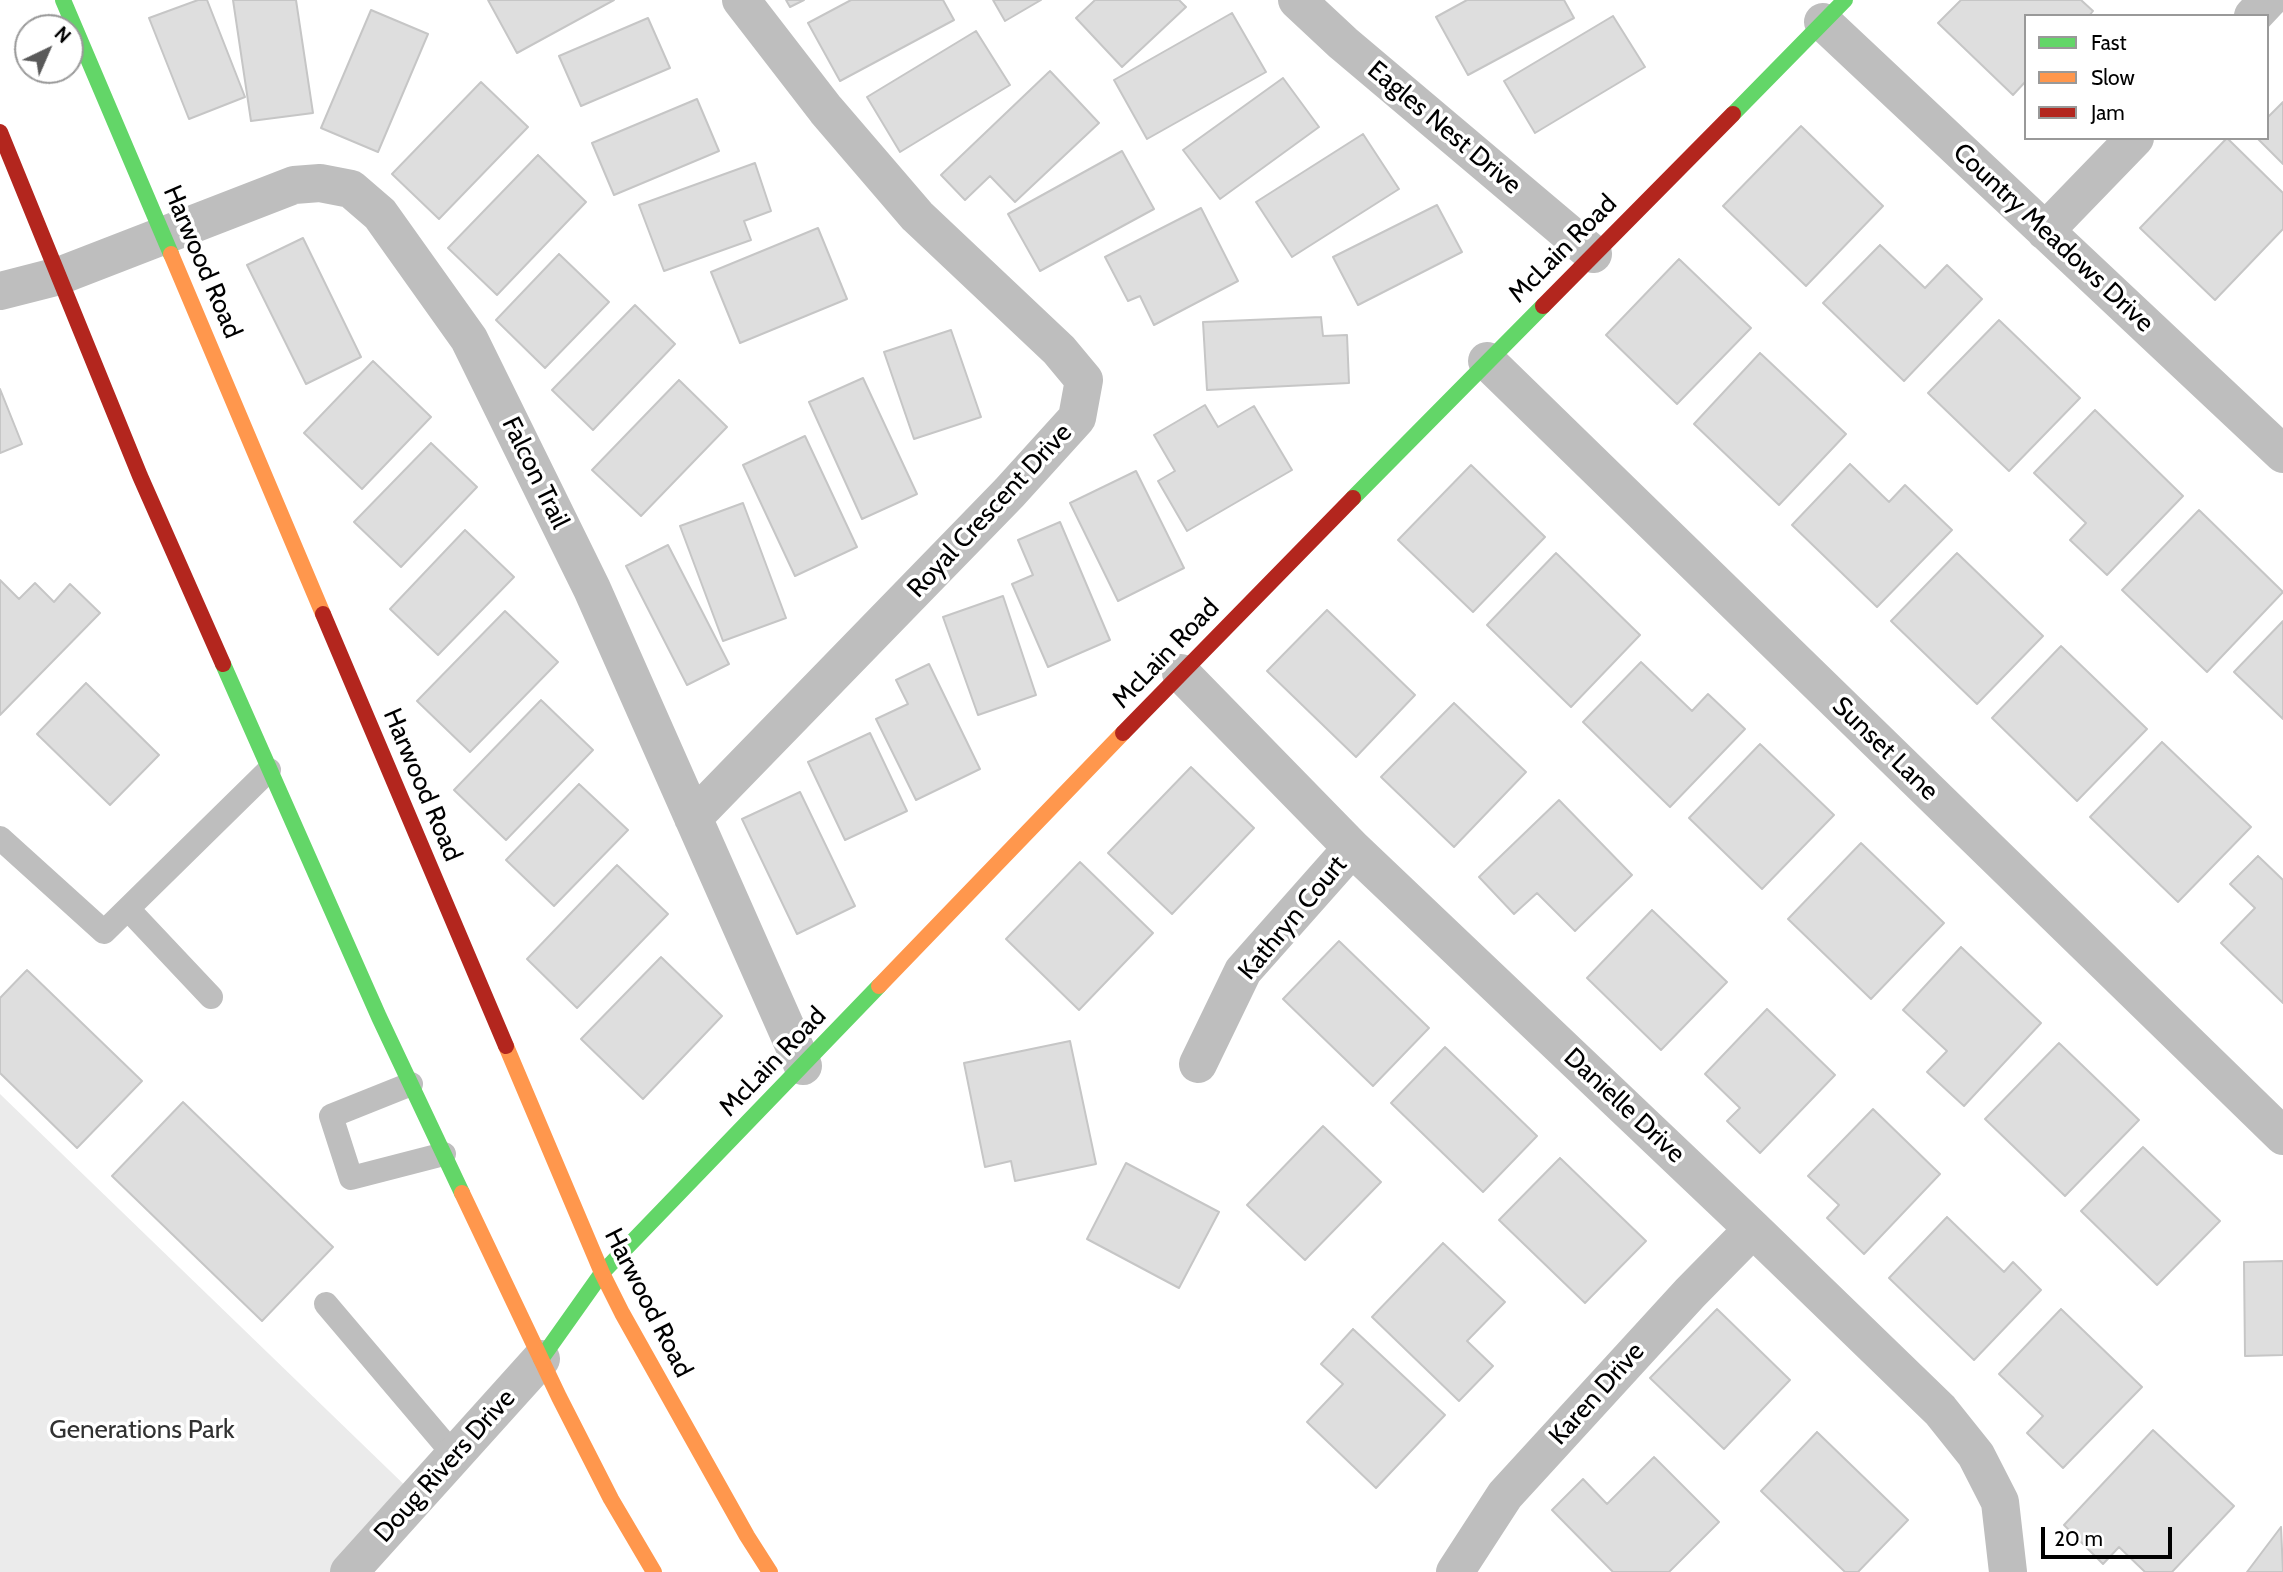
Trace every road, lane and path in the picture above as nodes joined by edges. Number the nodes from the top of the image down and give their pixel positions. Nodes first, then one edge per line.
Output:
1 (63, 0) edge
2 (741, 0) edge
3 (1297, 0) edge
4 (2268, 0) edge
5 (1834, 11) edge
6 (2255, 14) edge
7 (0, 132) edge
8 (2133, 140) edge
9 (2045, 231) junction
10 (164, 235) junction
11 (1593, 254) junction
12 (59, 276) junction
13 (0, 291) edge
14 (1487, 361) junction
15 (2283, 454) edge
16 (1181, 673) junction
17 (270, 770) junction
18 (693, 818) junction
19 (0, 838) edge
20 (1352, 848) junction
21 (128, 909) junction
22 (211, 996) dead end
23 (1198, 1065) dead end
24 (803, 1066) junction
25 (411, 1084) junction
26 (2283, 1136) edge
27 (444, 1154) junction
28 (1753, 1229) junction
29 (602, 1273) junction
30 (326, 1304) dead end
31 (541, 1359) junction
32 (455, 1456) junction
33 (349, 1572) edge
34 (654, 1572) edge
35 (770, 1572) edge
36 (1455, 1572) edge
37 (2008, 1572) edge

1 - 10 main road, Harwood Road
2 - 18 street, Royal Crescent Drive
3 - 11 street, Eagles Nest Drive
4 - 6 street
5 - 9 street, Country Meadows Drive
5 - 11 main road, McLain Road
7 - 12 main road
8 - 9 street
9 - 15 street, Country Meadows Drive
10 - 12 street, Falcon Trail
10 - 18 street, Falcon Trail
10 - 29 main road, Harwood Road
11 - 14 main road, McLain Road
12 - 13 street, Falcon Trail
12 - 17 main road
14 - 16 main road, McLain Road
14 - 26 street, Sunset Lane
16 - 20 street, Danielle Drive
16 - 24 main road, McLain Road
17 - 21 lane
17 - 25 main road
18 - 24 street, Falcon Trail
19 - 21 lane
20 - 23 street, Kathryn Court
20 - 28 street, Danielle Drive
21 - 22 lane
24 - 29 main road, McLain Road
25 - 27 main road
25 - 27 lane
27 - 31 main road
28 - 36 street, Karen Drive
28 - 37 street, Danielle Drive
29 - 31 main road, McLain Road
29 - 35 main road, Harwood Road
30 - 32 lane
31 - 32 street, Doug Rivers Drive
31 - 34 main road
32 - 33 street, Doug Rivers Drive

